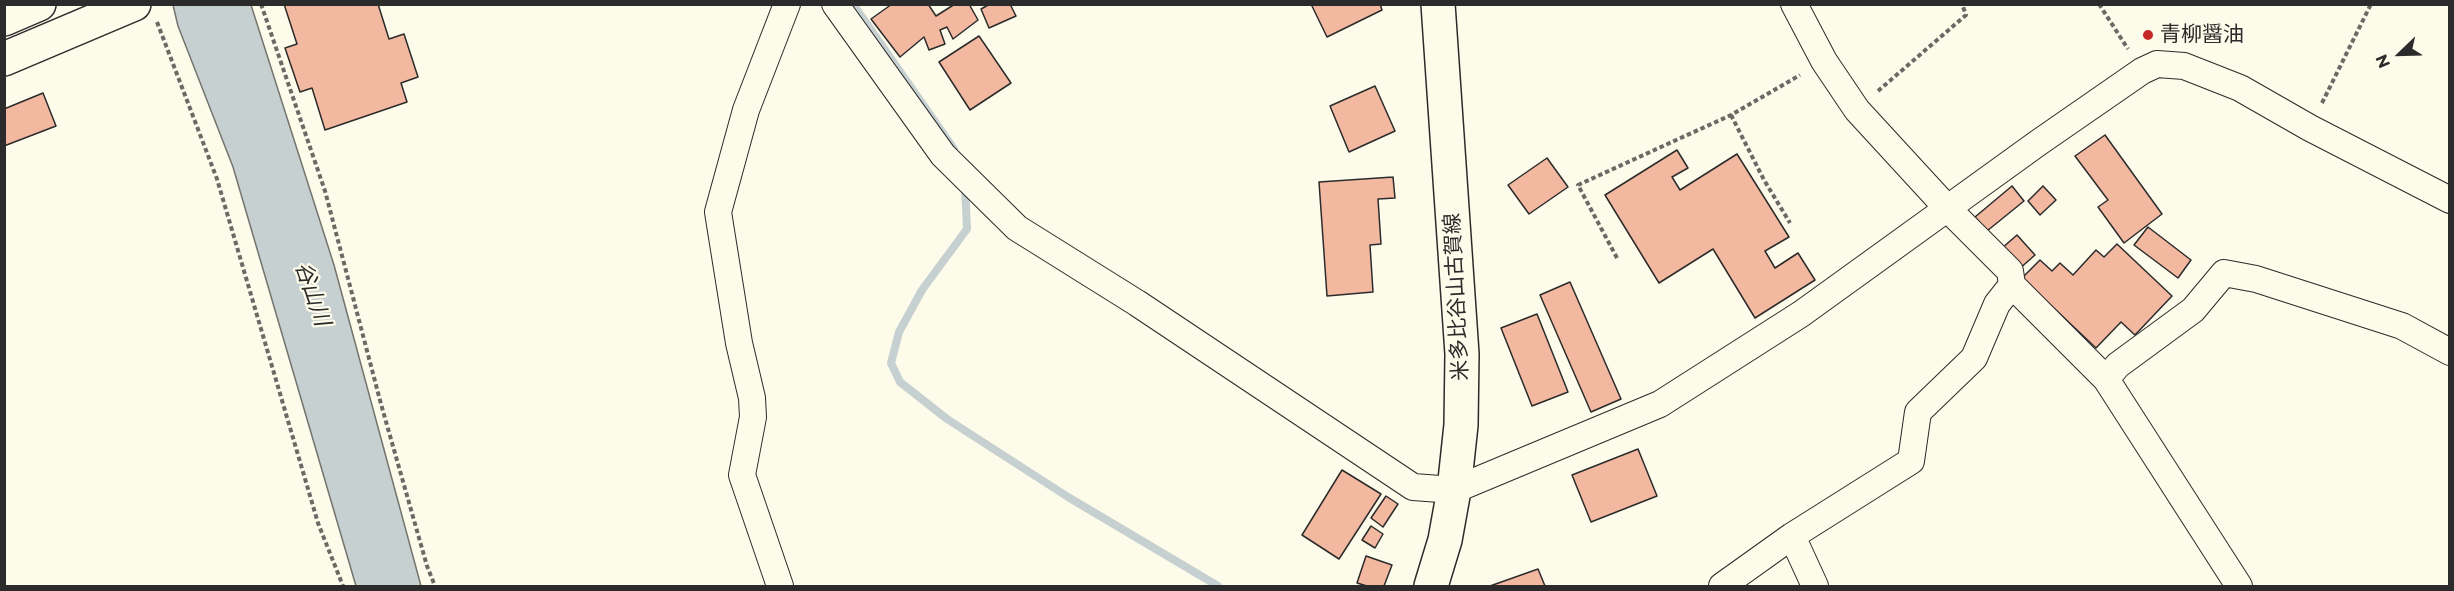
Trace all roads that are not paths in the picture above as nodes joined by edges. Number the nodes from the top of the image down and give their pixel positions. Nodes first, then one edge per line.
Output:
1 (39, 4) edge
2 (787, 4) edge
3 (835, 4) edge
4 (1438, 4) edge
5 (1794, 4) edge
6 (144, 10) edge
7 (4, 19) edge
8 (4, 59) edge
9 (2450, 200) edge
10 (1948, 209) junction
11 (2012, 285) junction
12 (2450, 352) edge
13 (2106, 379) junction
14 (1454, 490) junction
15 (1792, 536) junction
16 (780, 586) edge
17 (1431, 586) edge
18 (1722, 586) edge
19 (1815, 586) edge
20 (2240, 586) edge

1 - 7 main road
2 - 16 street
3 - 14 street
4 - 14 main road, 米多比谷山古賀線
5 - 10 street
6 - 8 main road
9 - 10 street
10 - 11 street
10 - 14 street
11 - 13 street
11 - 15 street
12 - 13 street
13 - 20 street
14 - 17 main road, 米多比谷山古賀線
15 - 18 street
15 - 19 street

